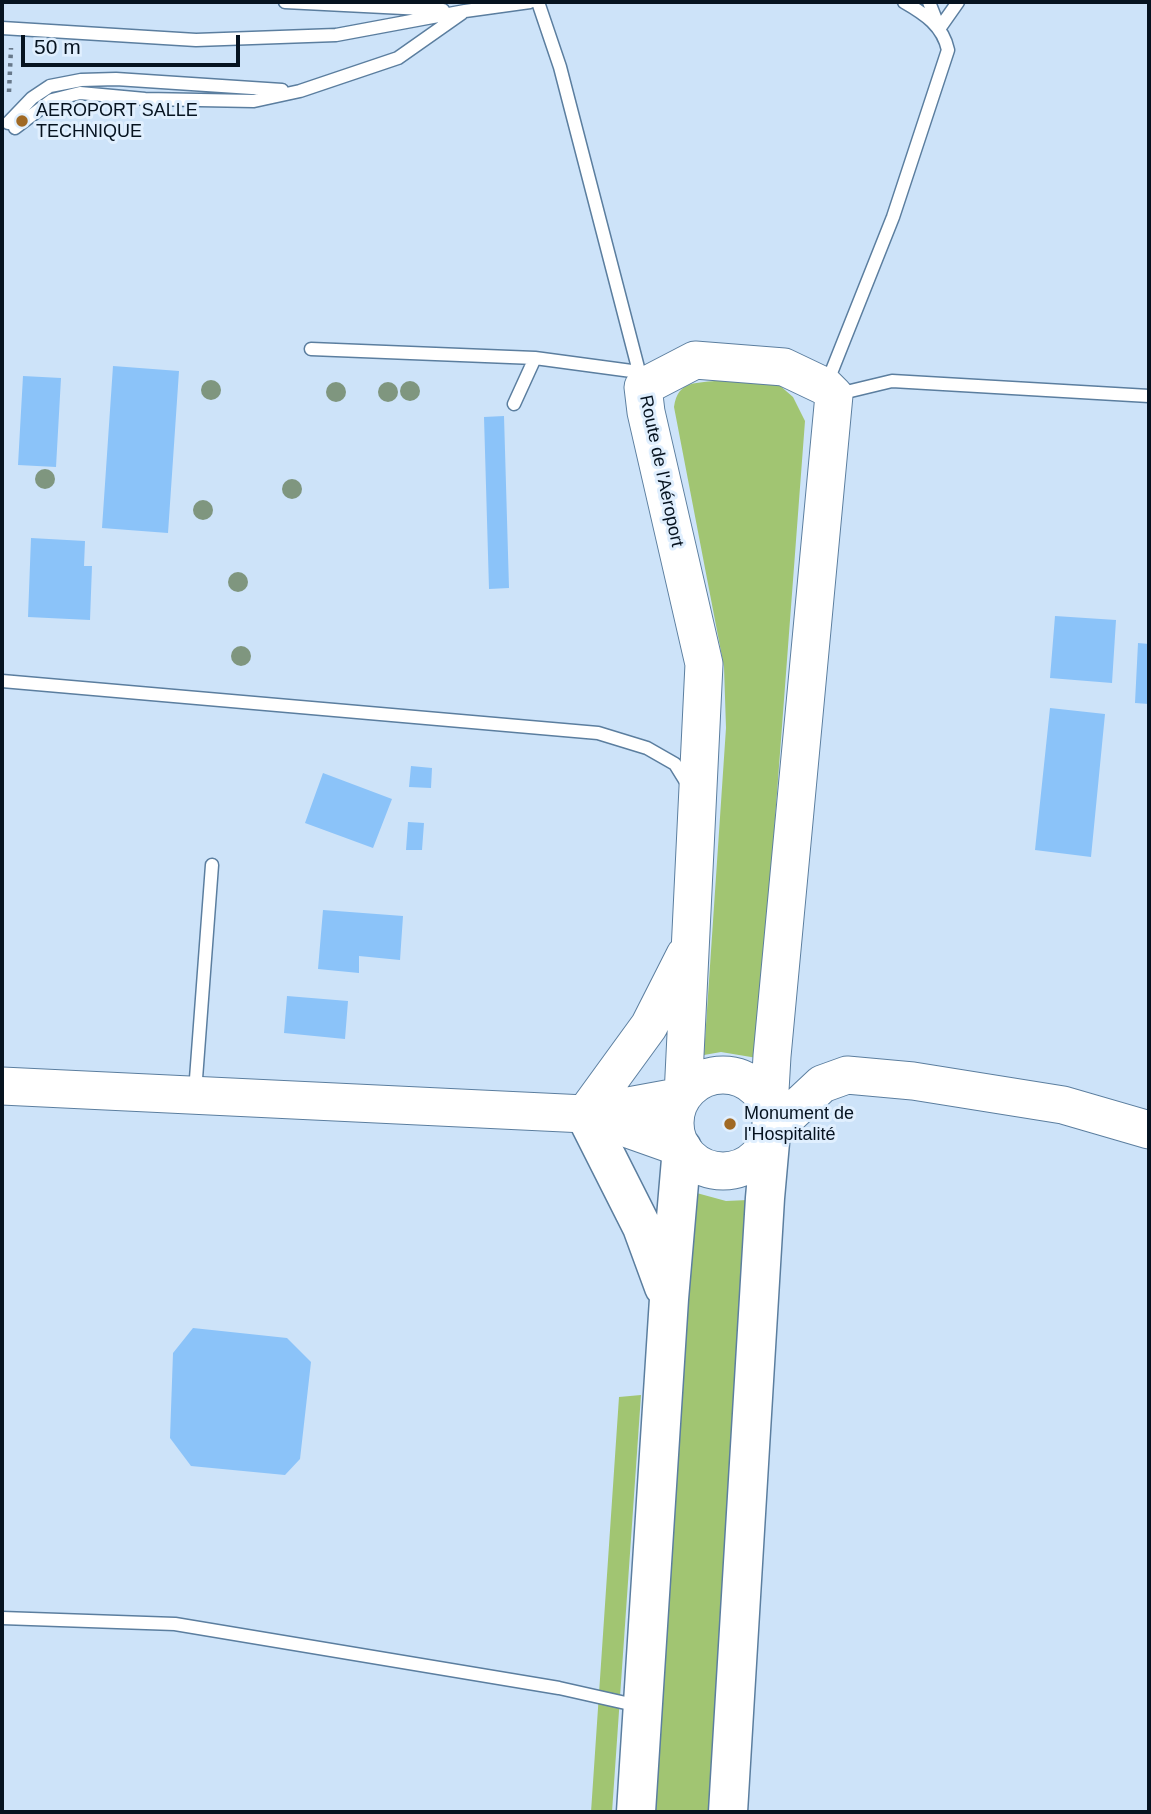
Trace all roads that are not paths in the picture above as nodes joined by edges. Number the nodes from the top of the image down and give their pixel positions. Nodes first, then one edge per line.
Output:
1 (285, 2) edge
2 (530, 2) edge
3 (538, 2) edge
4 (904, 2) edge
5 (929, 2) edge
6 (958, 2) edge
7 (465, 10) junction
8 (7, 28) edge
9 (939, 29) junction
10 (11, 125) road end
11 (311, 349) dead end
12 (535, 358) junction
13 (641, 380) junction
14 (830, 391) junction
15 (1149, 396) edge
16 (514, 404) dead end
17 (2, 681) edge
18 (697, 810) junction
19 (212, 865) dead end
20 (691, 943) junction
21 (2, 1086) edge
22 (195, 1095) junction
23 (683, 1096) junction
24 (585, 1114) junction
25 (771, 1120) junction
26 (1149, 1130) edge
27 (682, 1148) junction
28 (668, 1299) junction
29 (2, 1618) edge
30 (643, 1707) junction
31 (636, 1812) edge
32 (728, 1812) edge

1 - 7 lane
2 - 7 lane
3 - 13 lane
4 - 9 lane
5 - 9 lane
6 - 9 lane
7 - 8 lane
7 - 10 lane
9 - 14 lane
11 - 12 lane
12 - 13 lane
12 - 16 lane
13 - 14 street, Route de l'Aéroport
13 - 18 street, Route de l'Aéroport
14 - 15 lane
14 - 25 street
17 - 18 lane
18 - 20 street, Route de l'Aéroport
19 - 22 lane
20 - 23 street, Route de l'Aéroport
20 - 24 street
21 - 22 street
22 - 24 street
23 - 24 street
23 - 25 street
23 - 27 street
24 - 27 street
24 - 28 highway
25 - 26 street
25 - 27 street
25 - 32 highway
27 - 28 highway
28 - 30 highway
29 - 30 lane
30 - 31 highway

